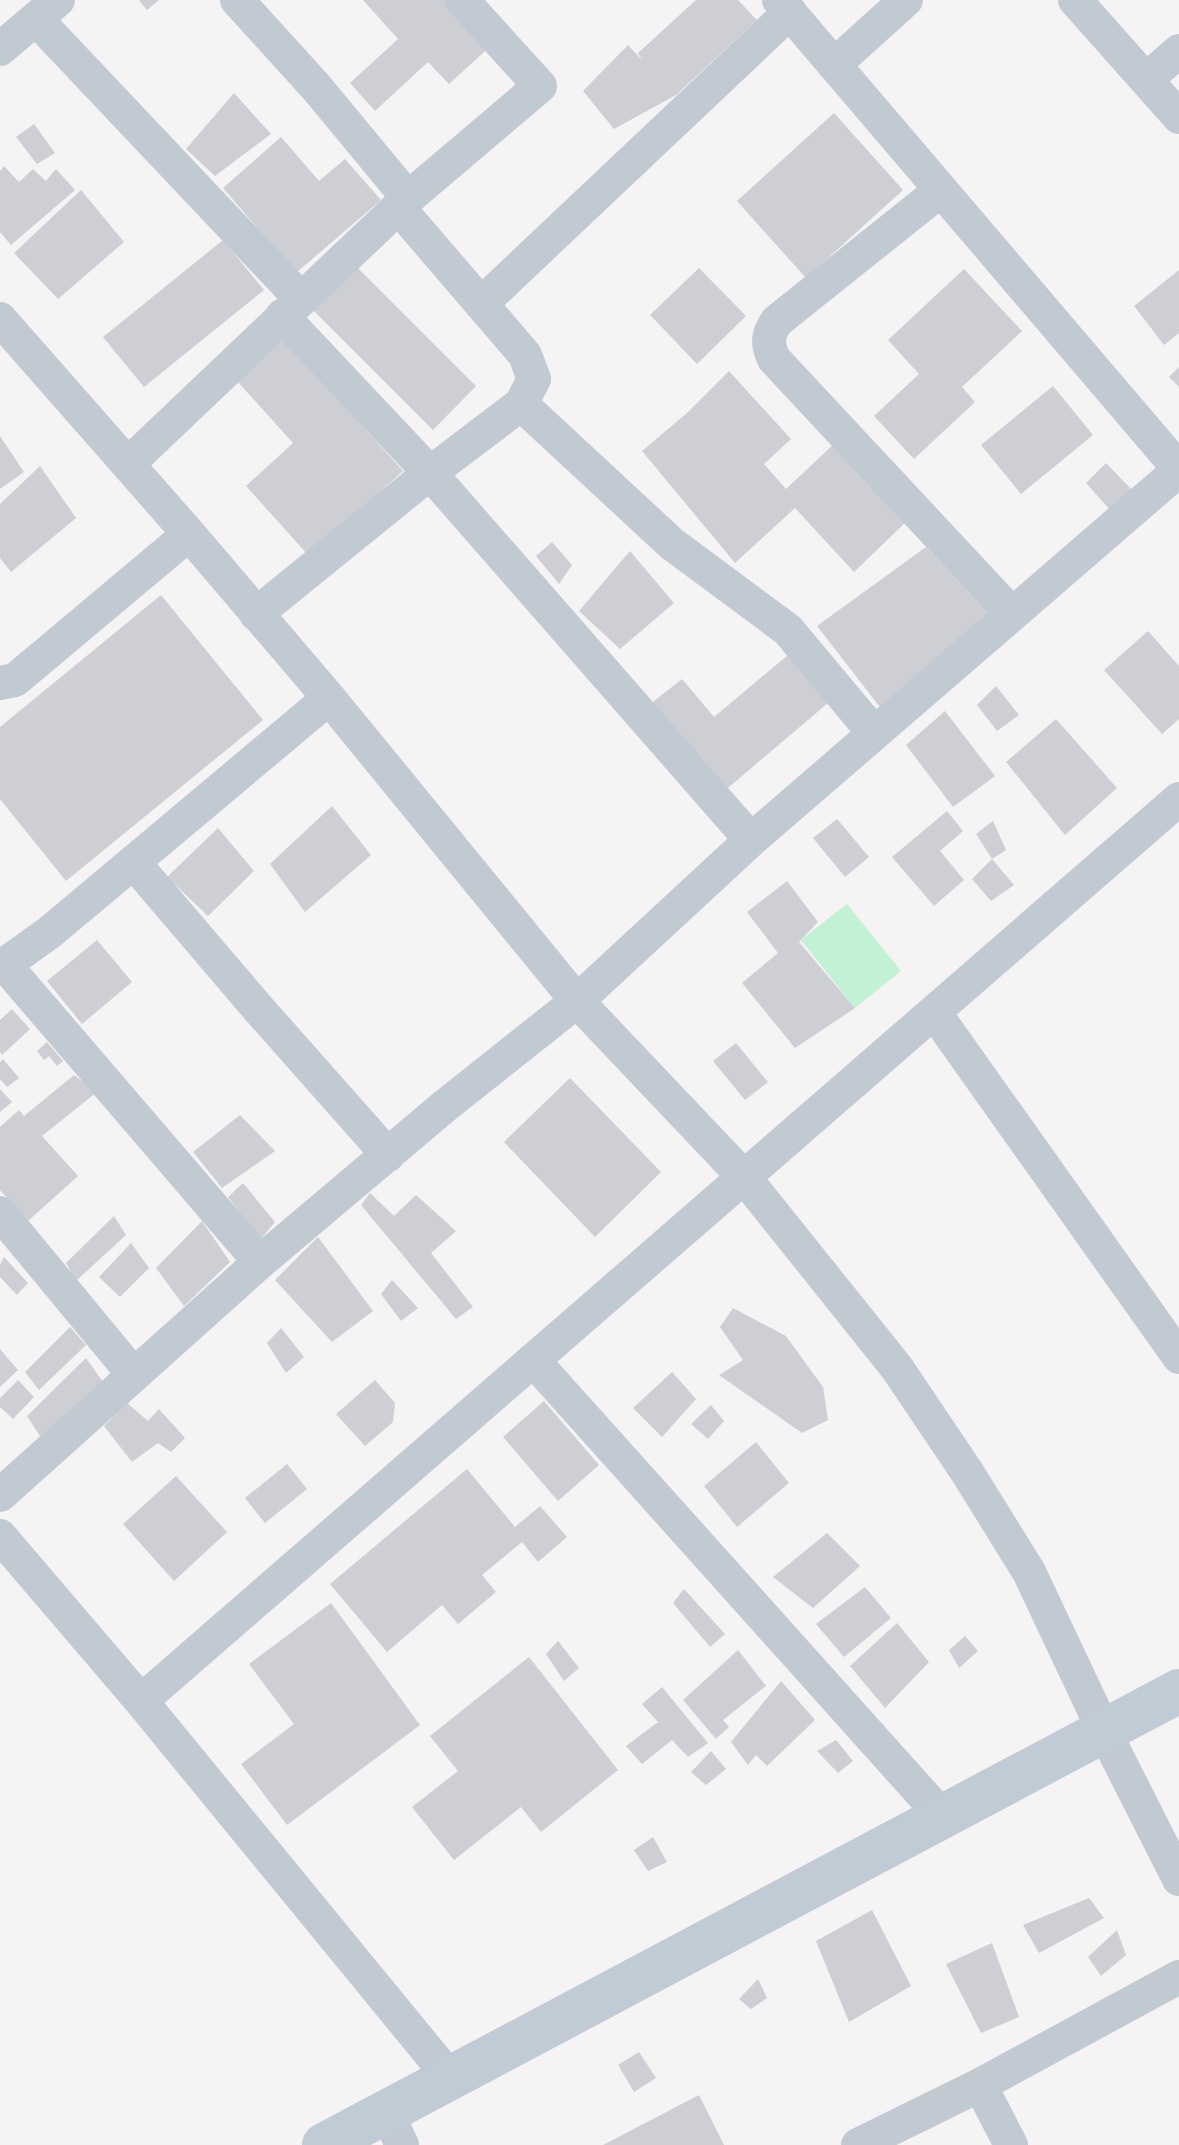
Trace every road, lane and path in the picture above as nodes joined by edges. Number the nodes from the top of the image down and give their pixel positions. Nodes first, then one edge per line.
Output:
1 (237, 0) edge
2 (462, 0) edge
3 (906, 0) edge
4 (1075, 0) edge
5 (785, 6) edge
6 (47, 9) edge
7 (0, 49) edge
8 (1179, 51) edge
9 (834, 65) junction
10 (1147, 79) junction
11 (1179, 117) edge
12 (941, 190) junction
13 (403, 203) junction
14 (481, 304) junction
15 (291, 307) junction
16 (0, 319) edge
17 (521, 404) junction
18 (128, 464) junction
19 (1179, 470) edge
20 (430, 473) junction
21 (189, 534) junction
22 (256, 614) junction
23 (1012, 614) junction
24 (0, 683) edge
25 (329, 698) junction
26 (874, 733) junction
27 (1179, 799) edge
28 (751, 840) junction
29 (134, 863) junction
30 (3, 966) edge
31 (577, 1001) junction
32 (934, 1012) junction
33 (388, 1155) junction
34 (744, 1177) junction
35 (0, 1213) edge
36 (260, 1262) junction
37 (1179, 1357) edge
38 (533, 1360) junction
39 (134, 1375) junction
40 (0, 1495) edge
41 (0, 1536) edge
42 (1179, 1691) edge
43 (141, 1701) junction
44 (1104, 1731) junction
45 (942, 1816) junction
46 (1179, 1879) edge
47 (1179, 1977) edge
48 (451, 2079) junction
49 (980, 2085) junction
50 (394, 2128) edge
51 (324, 2145) edge
52 (858, 2145) edge
53 (1011, 2145) edge

1 - 13 street
2 - 13 street
3 - 9 street
4 - 10 street
5 - 9 street
5 - 14 street
6 - 7 street
6 - 15 street
8 - 10 street
9 - 12 street
10 - 11 street
12 - 19 street
12 - 23 street
13 - 14 street
13 - 15 street
14 - 17 street
15 - 18 street
15 - 20 street
16 - 18 street
17 - 20 street
17 - 26 street
18 - 21 street
19 - 23 street
20 - 22 street
20 - 28 street
21 - 22 street
21 - 24 street
22 - 25 street
23 - 26 street
25 - 29 street
25 - 31 street
26 - 28 street
27 - 32 street
28 - 31 street
29 - 30 street
29 - 33 street
30 - 36 street
31 - 33 street
31 - 34 street
32 - 34 street
32 - 37 street
33 - 36 street
34 - 38 street
34 - 44 street
35 - 39 street
36 - 39 street
38 - 43 street
38 - 45 street
39 - 40 street
41 - 43 street
42 - 44 street
43 - 48 street
44 - 45 street
44 - 46 street
45 - 48 street
47 - 49 street
48 - 50 street
49 - 52 street
49 - 53 street
50 - 51 street

